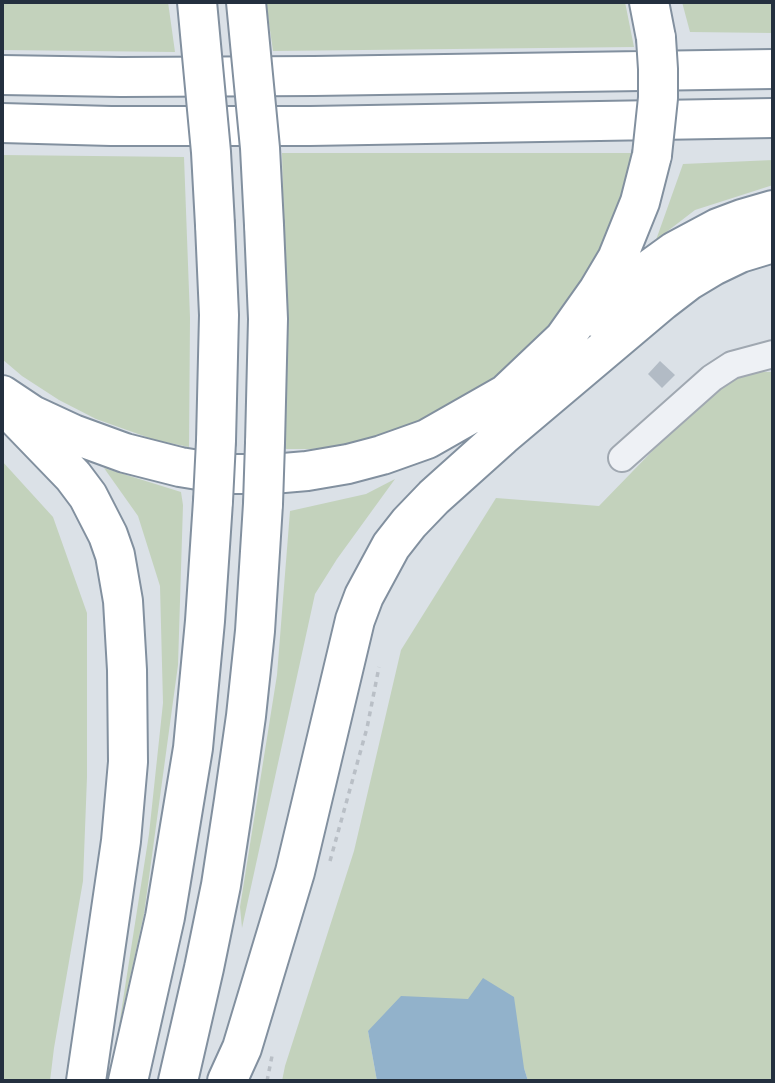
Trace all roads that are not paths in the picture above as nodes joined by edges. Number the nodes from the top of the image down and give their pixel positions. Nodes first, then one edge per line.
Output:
1 (197, 2) edge
2 (246, 2) edge
3 (652, 20) edge
4 (773, 69) edge
5 (2, 75) edge
6 (773, 118) edge
7 (2, 124) edge
8 (773, 211) edge
9 (773, 243) edge
10 (773, 354) edge
11 (537, 365) junction
12 (506, 394) junction
13 (2, 395) edge
14 (2, 402) edge
15 (622, 458) dead end
16 (86, 1081) edge
17 (128, 1081) edge
18 (178, 1081) edge
19 (225, 1081) edge

1 - 17 highway, bridge
2 - 18 highway, bridge
3 - 11 highway, bridge
4 - 5 highway
6 - 7 highway
8 - 11 highway
9 - 19 highway
10 - 15 lane
11 - 12 highway
12 - 13 highway
12 - 19 highway
14 - 16 highway

